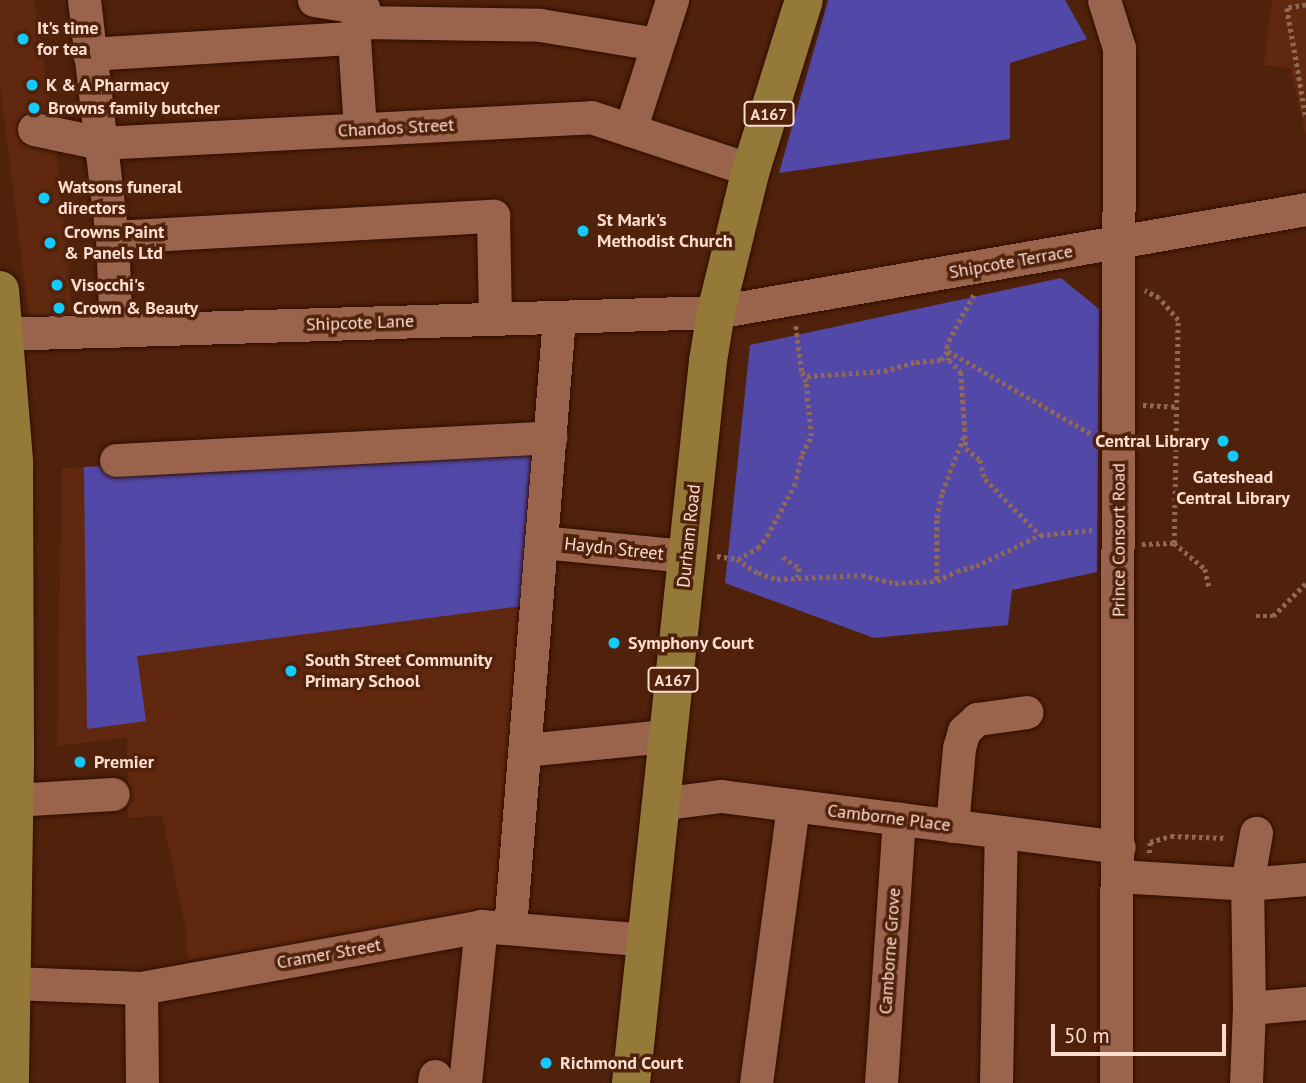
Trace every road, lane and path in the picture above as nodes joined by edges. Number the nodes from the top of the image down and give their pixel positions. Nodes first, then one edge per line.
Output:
1 (84, 0) edge
2 (314, 0) edge
3 (671, 0) edge
4 (804, 0) edge
5 (1104, 0) edge
6 (1306, 5) edge
7 (360, 17) edge
8 (656, 44) junction
9 (89, 54) junction
10 (1306, 117) edge
11 (34, 129) dead end
12 (360, 129) junction
13 (629, 130) junction
14 (100, 143) junction
15 (751, 170) junction
16 (1306, 209) edge
17 (112, 237) junction
18 (1119, 244) junction
19 (969, 269) junction
20 (1119, 279) junction
21 (0, 290) edge
22 (792, 299) junction
23 (716, 312) junction
24 (559, 317) junction
25 (495, 319) junction
26 (116, 331) junction
27 (2, 334) edge
28 (948, 351) junction
29 (802, 372) junction
30 (965, 436) junction
31 (550, 437) junction
32 (1119, 439) junction
33 (116, 460) dead end
34 (7, 462) edge
35 (1040, 534) junction
36 (1119, 537) junction
37 (541, 542) junction
38 (1174, 543) junction
39 (687, 554) junction
40 (783, 556) dead end
41 (737, 559) junction
42 (795, 579) junction
43 (937, 580) junction
44 (1306, 583) edge
45 (1209, 586) dead end
46 (1256, 616) dead end
47 (1027, 712) dead end
48 (666, 736) junction
49 (525, 750) junction
50 (7, 760) edge
51 (113, 794) dead end
52 (13, 800) junction
53 (659, 804) junction
54 (793, 806) junction
55 (899, 819) junction
56 (952, 825) junction
57 (1001, 832) junction
58 (1255, 836) joint
59 (1128, 867) junction
60 (1306, 879) edge
61 (1247, 884) junction
62 (496, 927) junction
63 (646, 940) junction
64 (12, 983) junction
65 (141, 988) junction
66 (1306, 1003) edge
67 (1249, 1008) junction
68 (445, 1081) edge
69 (10, 1083) edge
70 (142, 1083) edge
71 (631, 1083) edge
72 (755, 1083) edge
73 (881, 1083) edge
74 (996, 1083) edge
75 (1116, 1083) edge
76 (1245, 1083) edge

1 - 9 street
2 - 7 street
3 - 8 street
4 - 15 main road, Durham Road / A167
5 - 18 street, Prince Consort Road
6 - 10 path
7 - 8 street
7 - 9 street
7 - 12 street
8 - 13 street
9 - 14 street
11 - 14 street, Chandos Street
12 - 13 street, Chandos Street
12 - 14 street, Chandos Street
13 - 15 street, Chandos Street
14 - 17 street
15 - 23 main road, Durham Road / A167
16 - 18 street, Shipcote Terrace
17 - 25 street
17 - 26 street
18 - 19 street, Shipcote Terrace
18 - 20 street, Prince Consort Road
19 - 22 street, Shipcote Terrace
19 - 28 path
20 - 32 street, Prince Consort Road
20 - 38 path
21 - 27 main road
22 - 23 street, Shipcote Terrace
22 - 29 path
23 - 24 street, Shipcote Lane
23 - 39 main road, Durham Road / A167
24 - 25 street, Shipcote Lane
24 - 31 street
25 - 26 street, Shipcote Lane
26 - 27 street, Shipcote Lane
27 - 34 main road
28 - 29 path
28 - 30 path
28 - 32 path
29 - 41 path
30 - 35 path
30 - 43 path
31 - 33 street
31 - 37 street
32 - 36 street, Prince Consort Road
34 - 50 main road
35 - 36 path
35 - 43 path
36 - 38 path
36 - 59 street, Prince Consort Road
37 - 39 street, Haydn Street
37 - 49 street
38 - 45 path
39 - 41 path
39 - 48 main road, Durham Road / A167
40 - 42 path
41 - 42 path
42 - 43 path
44 - 46 path
47 - 56 street
48 - 49 street
48 - 53 main road, Durham Road / A167
49 - 62 street
50 - 52 main road
51 - 52 street
52 - 64 main road
53 - 54 street, Camborne Place
53 - 63 main road, Durham Road / A167
54 - 55 street, Camborne Place
54 - 72 street
55 - 56 street, Camborne Place
55 - 73 street, Camborne Grove
56 - 57 street, Camborne Place
57 - 59 street, Camborne Place
57 - 74 street
58 - 59 path
58 - 61 street
59 - 61 street, Camborne Place
59 - 75 street, Prince Consort Road
60 - 61 street, Camborne Place
61 - 67 street
62 - 63 street, Cramer Street
62 - 65 street, Cramer Street
62 - 68 street
63 - 71 main road, Durham Road / A167
64 - 65 street, Cramer Street
64 - 69 main road
65 - 70 street
66 - 67 street
67 - 76 street

